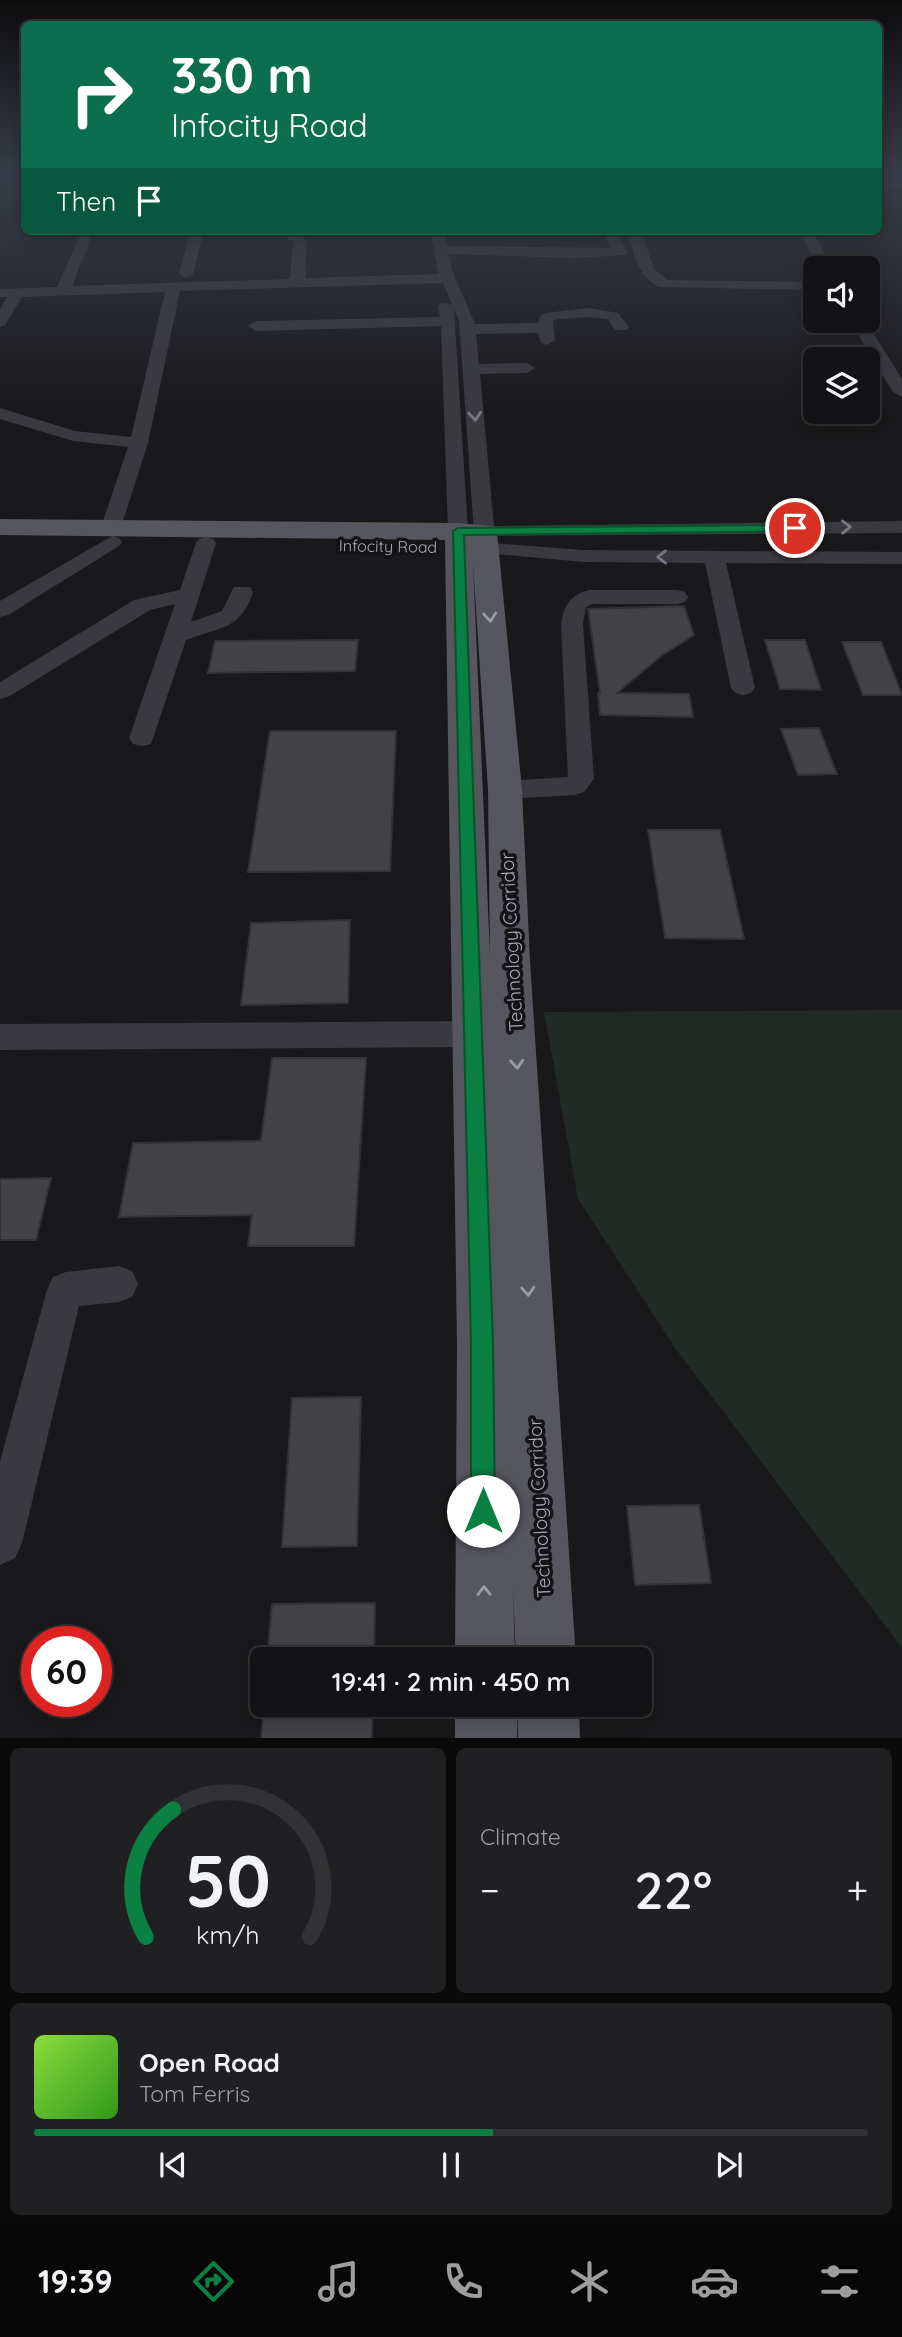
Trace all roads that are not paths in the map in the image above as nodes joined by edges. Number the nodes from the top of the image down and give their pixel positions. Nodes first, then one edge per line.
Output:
1 (77, 255) edge
2 (189, 255) edge
3 (299, 255) edge
4 (432, 255) edge
5 (440, 255) edge
6 (642, 255) edge
7 (441, 278) junction
8 (180, 281) junction
9 (297, 283) junction
10 (803, 286) edge
11 (63, 290) junction
12 (17, 292) junction
13 (0, 293) edge
14 (449, 321) junction
15 (0, 322) edge
16 (256, 326) dead end
17 (621, 327) dead end
18 (468, 329) junction
19 (865, 333) edge
20 (527, 368) dead end
21 (472, 369) junction
22 (902, 392) edge
23 (0, 413) edge
24 (139, 443) junction
25 (0, 527) edge
26 (902, 527) edge
27 (111, 534) junction
28 (471, 540) junction
29 (0, 541) edge
30 (206, 542) junction
31 (714, 557) junction
32 (902, 558) edge
33 (242, 592) dead end
34 (188, 596) junction
35 (677, 597) dead end
36 (0, 610) edge
37 (175, 636) junction
38 (743, 688) dead end
39 (0, 692) edge
40 (142, 738) dead end
41 (505, 790) junction
42 (473, 1034) junction
43 (0, 1037) edge
44 (118, 1284) dead end
45 (0, 1542) edge
46 (485, 1647) edge
47 (545, 1647) edge
48 (486, 1717) edge
49 (548, 1717) edge
50 (486, 1738) edge
51 (549, 1738) edge

1 - 11 street
2 - 8 street
3 - 9 street
4 - 7 street
5 - 7 street, Technology Corridor
6 - 10 street
7 - 9 street
7 - 14 street
7 - 18 street, Technology Corridor
8 - 9 street
8 - 11 street
8 - 24 street
11 - 12 street
12 - 13 street
12 - 15 street
14 - 16 street
14 - 28 street
17 - 18 street
18 - 21 street, Technology Corridor
19 - 22 street
20 - 21 street
21 -> 28 street, Technology Corridor
23 - 24 street
24 - 27 street
25 - 27 main road, Infocity Road
28 -> 26 street, Infocity Road
27 - 28 main road, Infocity Road
27 - 29 main road, Infocity Road
27 - 30 main road, Infocity Road
27 - 36 street
28 - 30 main road, Infocity Road
31 -> 28 street, Infocity Road
28 -> 41 main road, Technology Corridor
28 - 42 main road
30 - 34 street
31 - 32 street, Infocity Road
31 - 38 street
33 - 37 street
34 - 37 street
34 - 39 street
35 - 41 street
37 - 40 street
41 -> 47 main road, Technology Corridor
42 - 43 street
46 -> 42 main road
44 - 45 street
48 - 50 main road
49 - 51 main road

